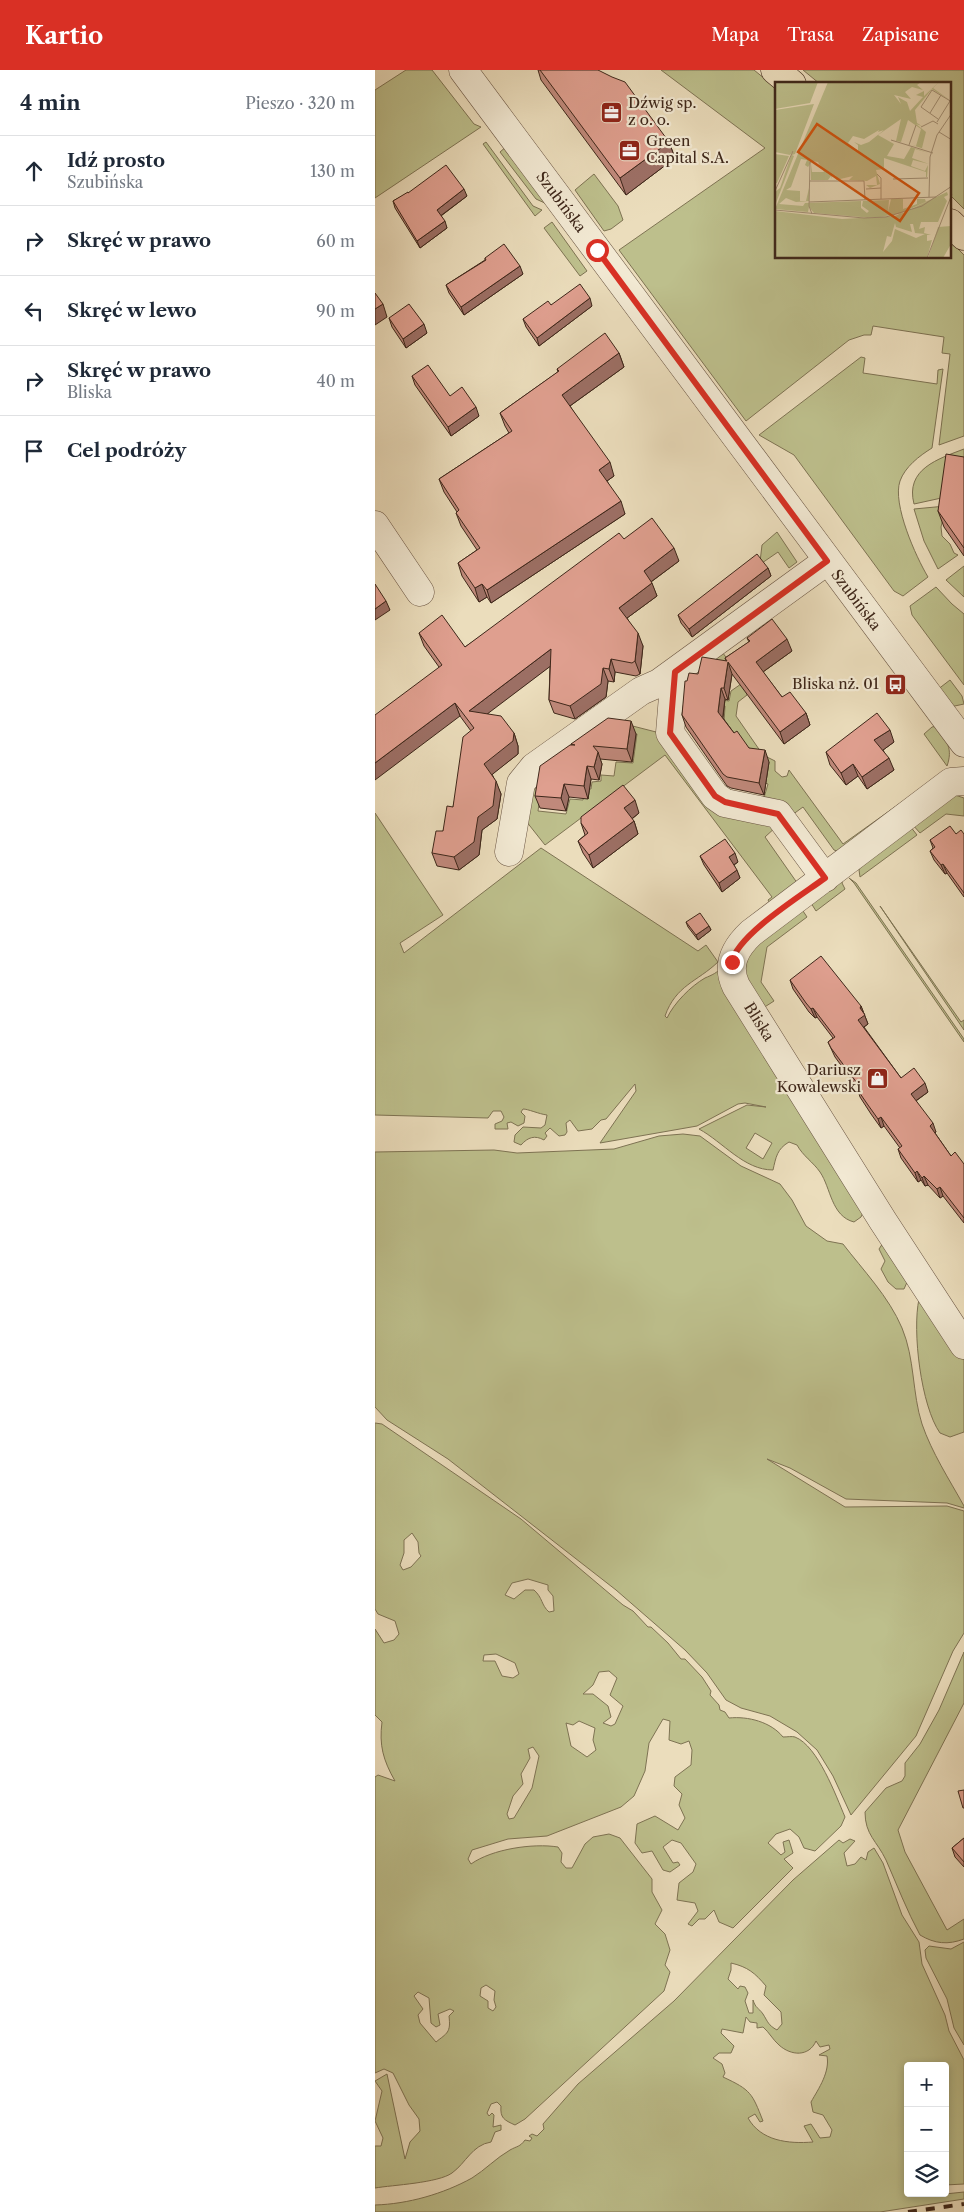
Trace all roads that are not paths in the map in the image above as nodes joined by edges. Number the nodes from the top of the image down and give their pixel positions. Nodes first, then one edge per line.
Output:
1 (463, 70) edge
2 (775, 70) edge
3 (790, 82) edge
4 (951, 224) edge
5 (964, 236) edge
6 (375, 525) edge
7 (827, 561) junction
8 (420, 592) dead end
9 (675, 672) junction
10 (961, 740) edge
11 (958, 782) edge
12 (509, 852) dead end
13 (825, 878) junction
14 (964, 1346) edge

1 - 7 street, Szubińska
2 - 3 main road
4 - 5 main road
6 - 8 street
7 - 9 street
7 - 10 street, Szubińska
9 - 12 street
9 - 13 street
10 - 11 street, Bliska
11 - 13 street, Bliska
13 - 14 street, Bliska

